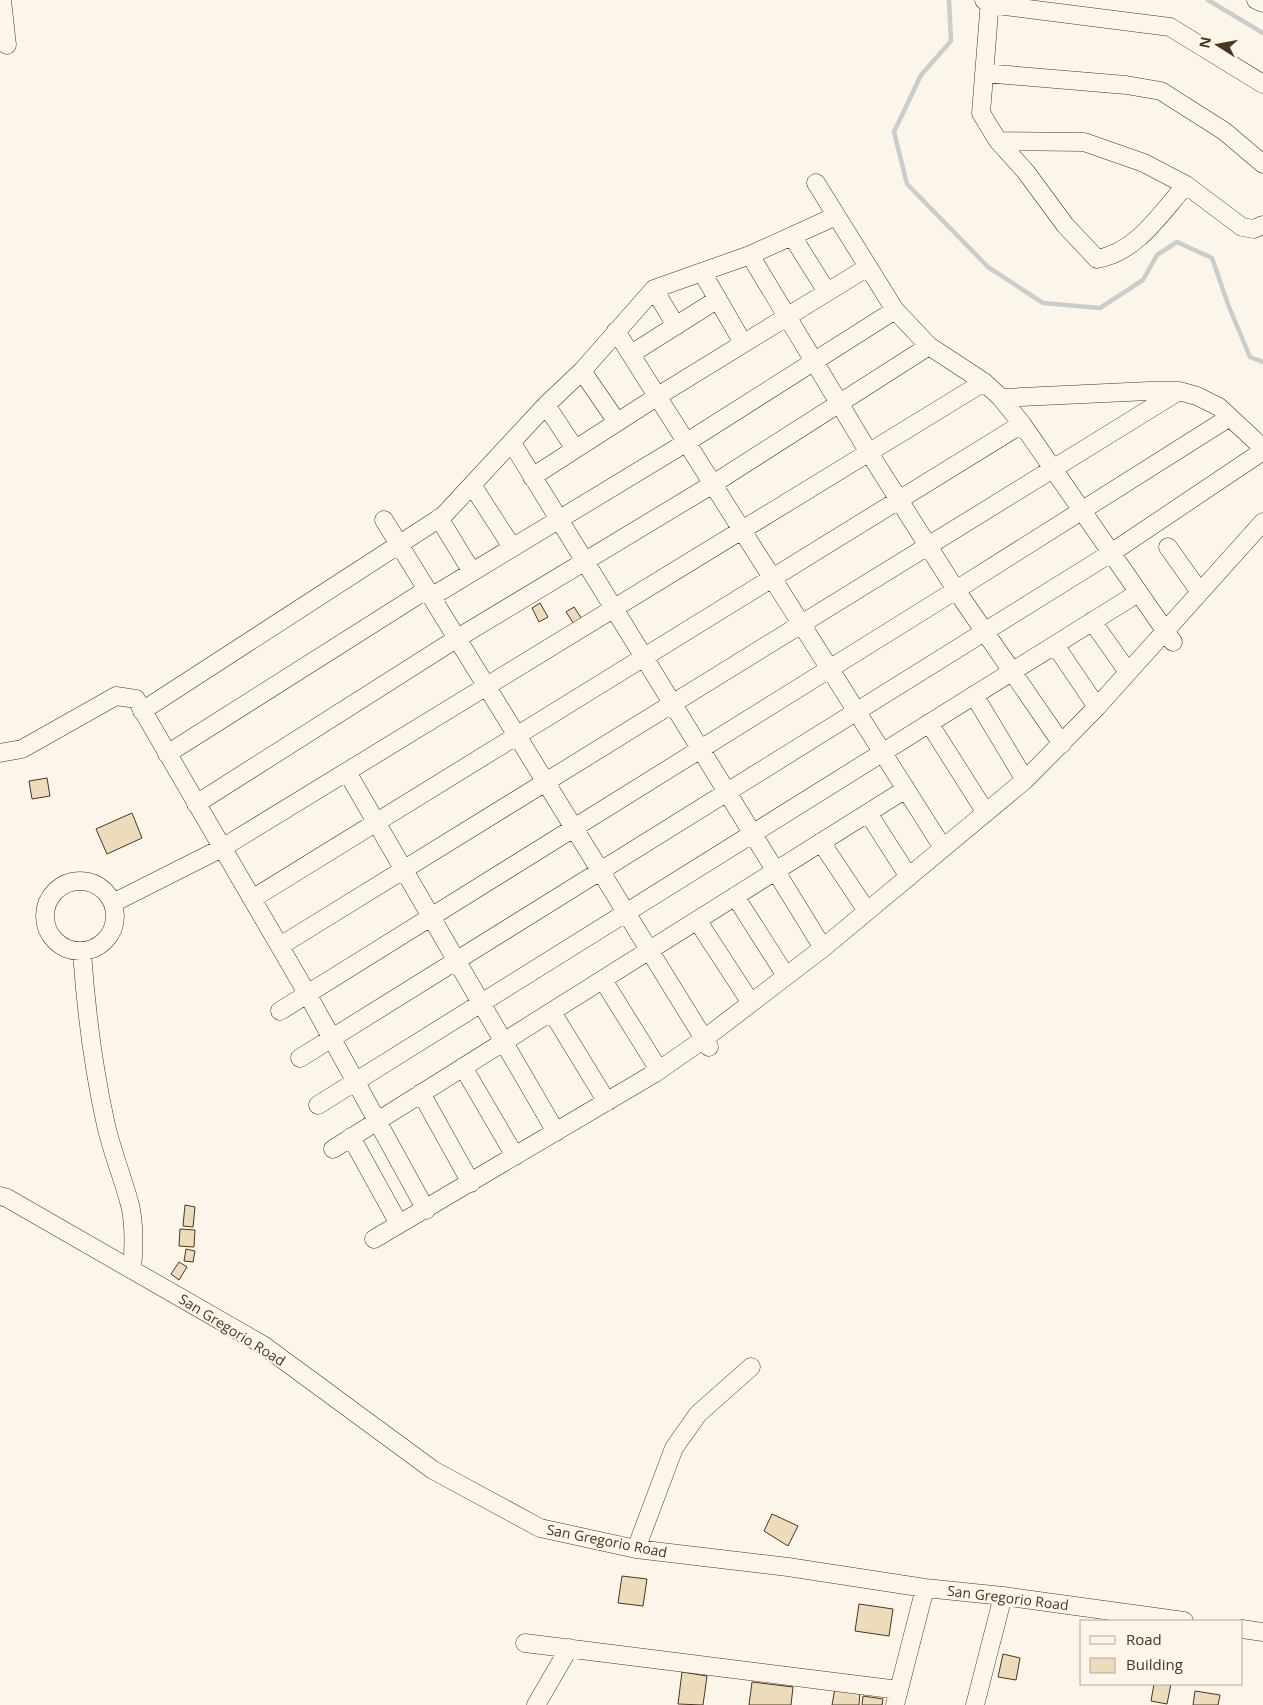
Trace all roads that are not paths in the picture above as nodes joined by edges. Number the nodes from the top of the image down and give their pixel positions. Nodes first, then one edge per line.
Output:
1 (2, 0) edge
2 (1256, 0) edge
3 (988, 1) edge
4 (1263, 3) edge
5 (7, 45) dead end
6 (984, 73) junction
7 (1263, 84) edge
8 (998, 141) junction
9 (1263, 164) edge
10 (816, 183) dead end
11 (1186, 185) junction
12 (836, 216) junction
13 (1263, 225) edge
14 (792, 236) junction
15 (750, 255) junction
16 (868, 267) junction
17 (702, 272) junction
18 (654, 289) junction
19 (827, 292) junction
20 (718, 299) junction
21 (895, 310) junction
22 (787, 316) junction
23 (676, 326) junction
24 (616, 331) junction
25 (743, 343) junction
26 (929, 346) junction
27 (631, 354) junction
28 (814, 361) junction
29 (582, 371) junction
30 (984, 382) junction
31 (1179, 391) junction
32 (658, 396) junction
33 (1001, 398) junction
34 (840, 403) junction
35 (546, 405) junction
36 (1230, 417) junction
37 (616, 422) junction
38 (1022, 424) junction
39 (687, 442) junction
40 (512, 443) junction
41 (575, 450) junction
42 (1263, 450) edge
43 (868, 451) junction
44 (1052, 469) junction
45 (532, 476) junction
46 (713, 484) junction
47 (472, 485) junction
48 (899, 500) junction
49 (1082, 512) junction
50 (439, 518) junction
51 (384, 520) dead end
52 (559, 520) junction
53 (1263, 522) edge
54 (742, 529) junction
55 (399, 545) junction
56 (928, 546) junction
57 (1168, 547) dead end
58 (512, 548) junction
59 (1111, 553) junction
60 (584, 562) junction
61 (472, 572) junction
62 (773, 578) junction
63 (956, 590) junction
64 (1200, 592) junction
65 (429, 593) junction
66 (1138, 593) junction
67 (613, 608) junction
68 (1092, 621) junction
69 (802, 624) junction
70 (985, 632) junction
71 (1168, 637) junction
72 (456, 639) junction
73 (1055, 645) junction
74 (643, 658) junction
75 (830, 669) junction
76 (1012, 672) junction
77 (1128, 672) junction
78 (486, 688) junction
79 (974, 695) junction
80 (672, 704) junction
81 (1097, 707) junction
82 (142, 711) junction
83 (857, 712) junction
84 (930, 723) junction
85 (516, 736) junction
86 (1062, 744) junction
87 (700, 750) junction
88 (883, 752) junction
89 (0, 753) edge
90 (167, 754) junction
91 (348, 772) junction
92 (1026, 780) junction
93 (544, 783) junction
94 (906, 789) junction
95 (726, 793) junction
96 (196, 804) junction
97 (868, 813) junction
98 (986, 813) junction
99 (376, 822) junction
100 (573, 829) junction
101 (751, 834) junction
102 (821, 842) junction
103 (222, 848) junction
104 (943, 848) junction
105 (404, 870) junction
106 (774, 871) junction
107 (600, 872) junction
108 (909, 877) junction
109 (735, 896) junction
110 (252, 899) junction
111 (114, 903) junction
112 (867, 911) junction
113 (625, 913) junction
114 (432, 918) junction
115 (697, 920) junction
116 (280, 946) junction
117 (823, 948) junction
118 (648, 950) junction
119 (82, 952) junction
120 (456, 962) junction
121 (786, 976) junction
122 (603, 980) junction
123 (308, 995) junction
124 (751, 1003) junction
125 (480, 1004) junction
126 (280, 1012) dead end
127 (552, 1012) junction
128 (332, 1039) junction
129 (503, 1043) junction
130 (707, 1044) junction
131 (300, 1058) dead end
132 (463, 1067) junction
133 (659, 1070) junction
134 (355, 1082) junction
135 (421, 1093) junction
136 (607, 1102) junction
137 (318, 1105) dead end
138 (377, 1121) junction
139 (556, 1132) junction
140 (351, 1137) junction
141 (333, 1149) dead end
142 (515, 1156) junction
143 (470, 1183) junction
144 (0, 1196) edge
145 (426, 1210) junction
146 (399, 1224) junction
147 (374, 1239) dead end
148 (132, 1270) junction
149 (750, 1367) dead end
150 (636, 1549) junction
151 (925, 1588) junction
152 (1003, 1596) junction
153 (1177, 1620) edge
154 (1243, 1629) edge
155 (1263, 1632) edge
156 (525, 1643) dead end
157 (569, 1648) junction
158 (897, 1698) edge
159 (536, 1705) edge
160 (975, 1705) edge

1 - 5 street
2 - 4 street
3 - 6 street
3 - 7 street
6 - 8 street
6 - 9 street
8 - 11 street
8 - 11 street
10 - 12 street
11 - 13 street
12 - 14 street
12 - 16 street
14 - 15 street
14 - 19 street
15 - 17 street
15 - 22 street
16 - 19 street
16 - 21 street
17 - 18 street
17 - 20 street
18 - 23 street
18 - 24 street
19 - 22 street
20 - 23 street
20 - 25 street
21 - 26 street
21 - 28 street
22 - 25 street
22 - 28 street
23 - 27 street
24 - 27 street
24 - 29 street
25 - 32 street
26 - 30 street
26 - 34 street
27 - 32 street
28 - 34 street
28 - 39 street
29 - 35 street
29 - 37 street
30 - 33 street
30 - 43 street
31 - 33 street
31 - 36 street
31 - 44 street
32 - 37 street
32 - 39 street
33 - 38 street
34 - 43 street
34 - 46 street
35 - 40 street
35 - 41 street
36 - 42 street
36 - 49 street
37 - 41 street
38 - 44 street
38 - 48 street
39 - 46 street
39 - 52 street
40 - 45 street
40 - 47 street
41 - 45 street
42 - 59 street
43 - 48 street
43 - 54 street
44 - 49 street
44 - 56 street
45 - 52 street
46 - 54 street
46 - 60 street
47 - 50 street
47 - 58 street
48 - 56 street
48 - 62 street
49 - 59 street
49 - 63 street
50 - 55 street
50 - 61 street
51 - 55 street
52 - 58 street
52 - 60 street
53 - 64 street
54 - 62 street
54 - 67 street
55 - 65 street
55 - 82 street
56 - 63 street
56 - 69 street
57 - 64 street
58 - 61 street
59 - 66 street
59 - 70 street
60 - 67 street
60 - 72 street
61 - 65 street
62 - 69 street
62 - 74 street
63 - 70 street
63 - 75 street
64 - 71 street
65 - 72 street
65 - 90 street
66 - 68 street
66 - 71 street
67 - 74 street
67 - 78 street
68 - 73 street
68 - 77 street
69 - 75 street
69 - 80 street
70 - 76 street
70 - 83 street
71 - 77 street
72 - 78 street
72 - 96 street
73 - 76 street
73 - 81 street
74 - 80 street
74 - 85 street
75 - 83 street
75 - 87 street
76 - 79 street
76 - 86 street
77 - 81 street
78 - 85 street
78 - 91 street
79 - 84 street
79 - 92 street
80 - 87 street
80 - 93 street
81 - 86 street
82 - 89 street
82 - 90 street
83 - 88 street
83 - 95 street
84 - 88 street
84 - 98 street
85 - 93 street
85 - 99 street
86 - 92 street
87 - 95 street
87 - 100 street
88 - 94 street
88 - 101 street
90 - 96 street
91 - 99 street
91 - 103 street
92 - 98 street
93 - 100 street
93 - 105 street
94 - 97 street
94 - 104 street
95 - 101 street
95 - 107 street
96 - 103 street
97 - 102 street
97 - 108 street
98 - 104 street
99 - 105 street
99 - 110 street
100 - 107 street
100 - 114 street
101 - 106 street
101 - 113 street
102 - 106 street
102 - 112 street
103 - 110 street
103 - 111 street
104 - 108 street
105 - 114 street
105 - 116 street
106 - 109 street
106 - 117 street
107 - 113 street
107 - 120 street
108 - 112 street
109 - 115 street
109 - 121 street
110 - 116 street
111 - 119 street
111 - 119 street
112 - 117 street
113 - 118 street
113 - 125 street
114 - 120 street
114 - 123 street
115 - 118 street
115 - 124 street
116 - 123 street
117 - 121 street
118 - 122 street
118 - 130 street
119 - 148 street
120 - 125 street
120 - 128 street
121 - 124 street
122 - 127 street
122 - 133 street
123 - 126 street
123 - 128 street
124 - 130 street
125 - 129 street
125 - 134 street
127 - 129 street
127 - 136 street
128 - 131 street
128 - 134 street
129 - 132 street
129 - 139 street
130 - 133 street
132 - 135 street
132 - 142 street
133 - 136 street
134 - 137 street
134 - 138 street
135 - 138 street
135 - 143 street
136 - 139 street
138 - 140 street
138 - 145 street
139 - 142 street
140 - 141 street
140 - 146 street
142 - 143 street
143 - 145 street
144 - 148 street, San Gregorio Road
145 - 146 street
146 - 147 street
148 - 150 street, San Gregorio Road
149 - 150 street
150 - 151 street, San Gregorio Road
151 - 152 street, San Gregorio Road
151 - 158 street
152 - 153 street, San Gregorio Road
152 - 160 street
154 - 155 street
156 - 157 street
157 - 158 street
157 - 159 street

